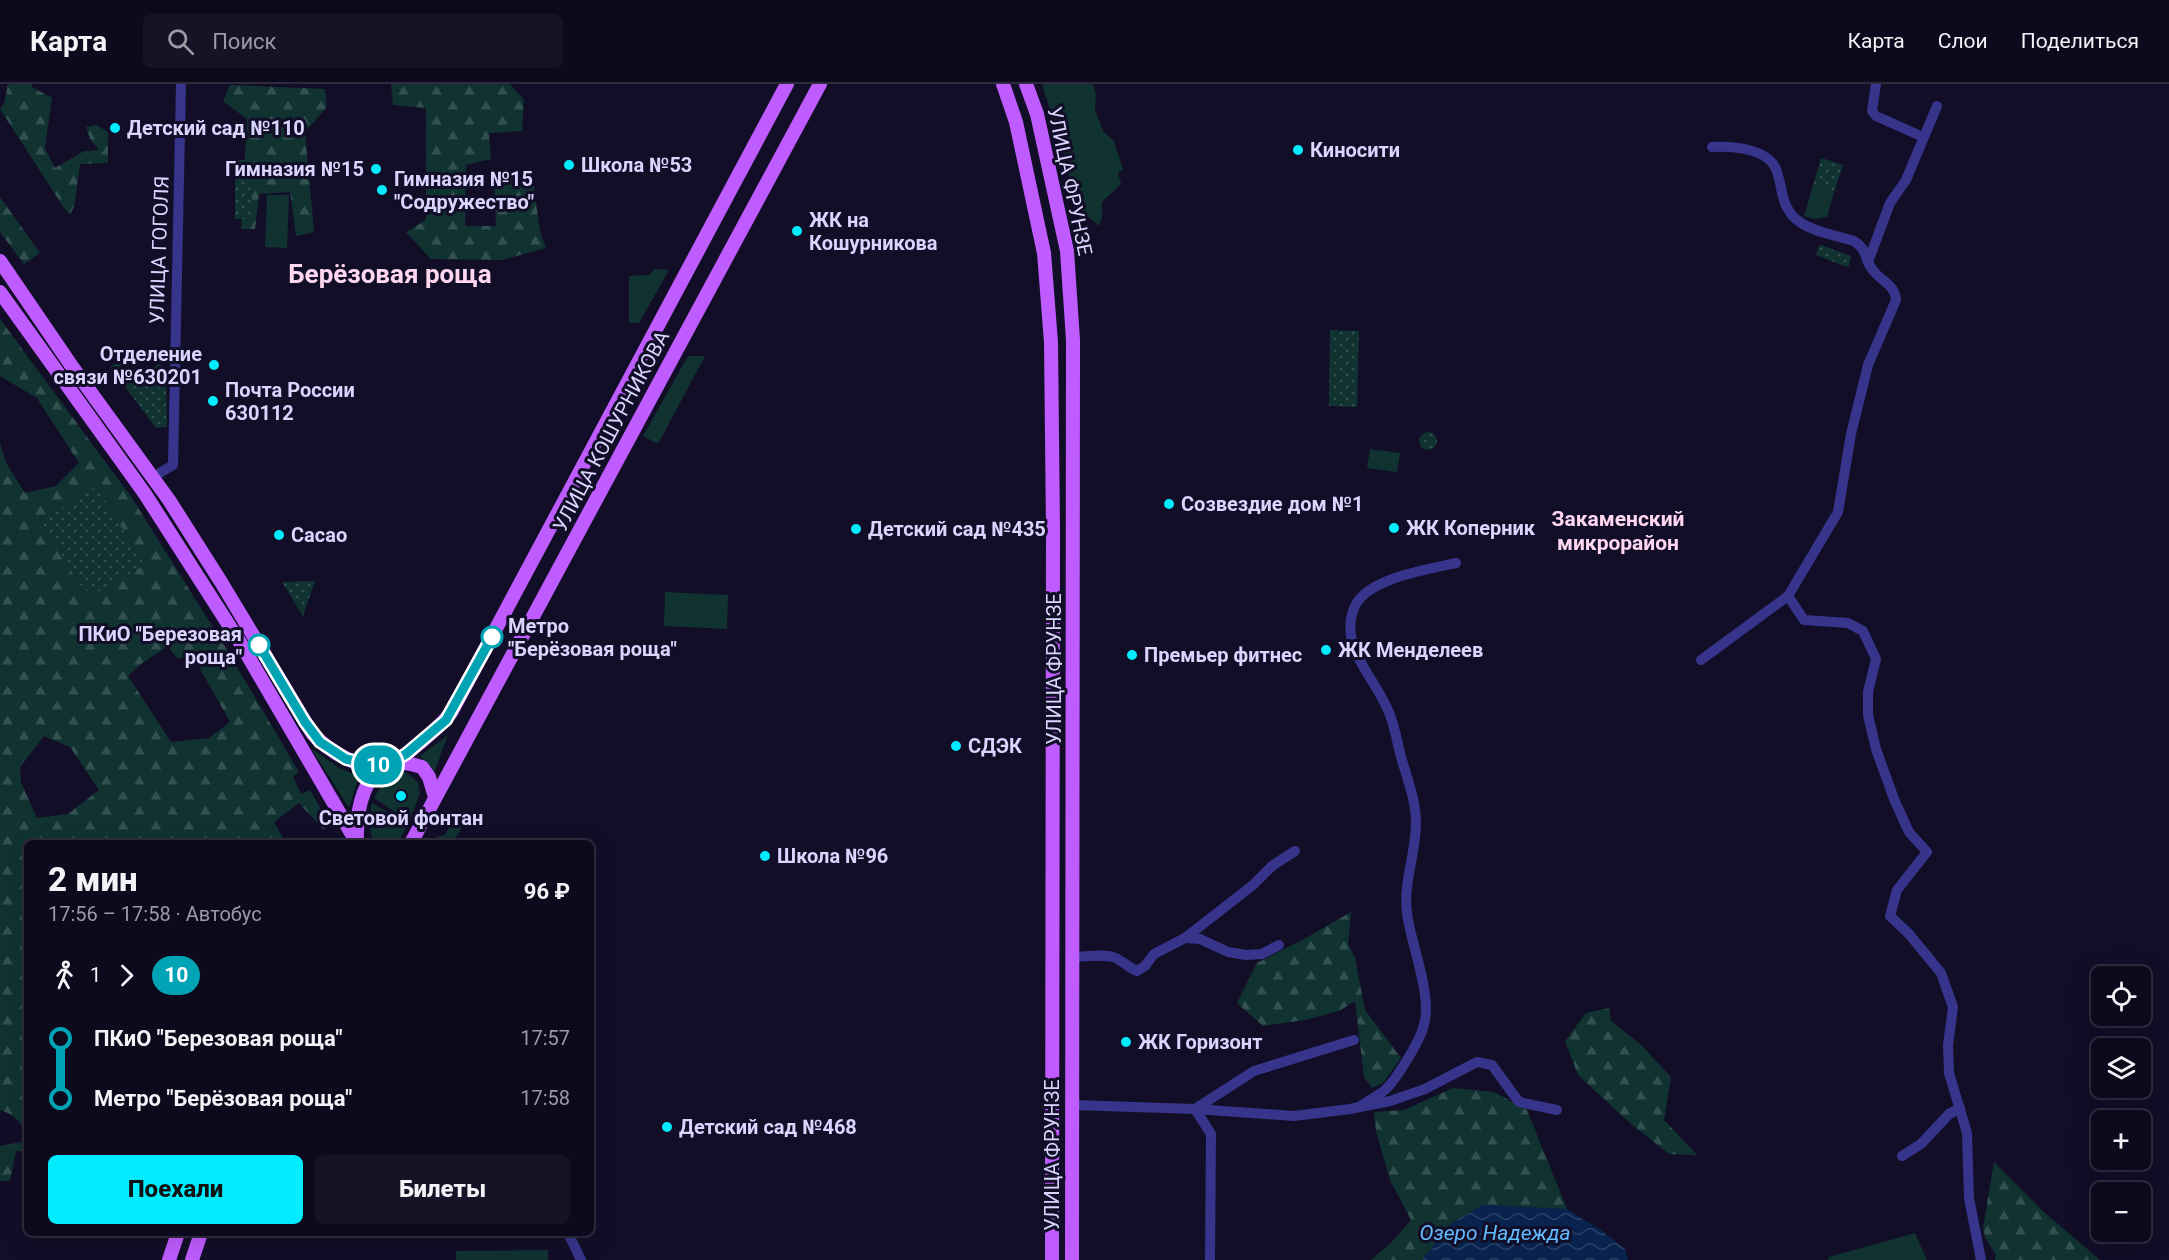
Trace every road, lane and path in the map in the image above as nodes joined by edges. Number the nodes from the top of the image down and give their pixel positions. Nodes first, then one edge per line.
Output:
1 (181, 84) edge
2 (787, 84) edge
3 (820, 84) edge
4 (1003, 84) edge
5 (1026, 84) edge
6 (1876, 84) edge
7 (1937, 106) dead end
8 (1923, 137) junction
9 (1712, 147) dead end
10 (0, 261) edge
11 (1868, 262) junction
12 (0, 292) edge
13 (153, 477) junction
14 (1456, 563) dead end
15 (1788, 596) junction
16 (1074, 601) junction
17 (1053, 603) junction
18 (1701, 660) dead end
19 (1052, 698) junction
20 (1074, 698) junction
21 (387, 765) junction
22 (435, 797) junction
23 (355, 840) edge
24 (357, 840) edge
25 (413, 840) edge
26 (1295, 851) dead end
27 (1185, 938) junction
28 (1279, 945) dead end
29 (1072, 957) junction
30 (1354, 1040) dead end
31 (1072, 1105) junction
32 (1359, 1107) junction
33 (1960, 1108) junction
34 (1195, 1109) junction
35 (1557, 1110) dead end
36 (1902, 1156) dead end
37 (177, 1236) edge
38 (200, 1236) edge
39 (569, 1236) edge
40 (169, 1260) edge
41 (192, 1260) edge
42 (581, 1260) edge
43 (1052, 1260) edge
44 (1072, 1260) edge
45 (1210, 1260) edge
46 (1981, 1260) edge

1 - 13 street, УЛИЦА ГОГОЛЯ
2 - 21 main road, УЛИЦА КОШУРНИКОВА
3 - 22 main road, УЛИЦА КОШУРНИКОВА
4 - 17 main road, УЛИЦА ФРУНЗЕ
5 - 16 main road, УЛИЦА ФРУНЗЕ
6 - 8 street
7 - 8 street
8 - 11 street
9 - 11 street
10 - 13 main road
11 - 15 street
12 - 23 main road
13 - 21 main road
14 - 32 street
15 - 18 street
15 - 33 street
16 - 17 main road
16 - 20 main road, УЛИЦА ФРУНЗЕ
17 - 19 main road, УЛИЦА ФРУНЗЕ
19 - 20 main road
19 - 43 main road, УЛИЦА ФРУНЗЕ
20 - 29 main road, УЛИЦА ФРУНЗЕ
21 - 22 main road
21 - 24 main road, УЛИЦА КОШУРНИКОВА
22 - 25 main road, УЛИЦА КОШУРНИКОВА
26 - 27 street
27 - 28 street
27 - 29 street
29 - 31 main road, УЛИЦА ФРУНЗЕ
30 - 34 street
31 - 34 street
31 - 44 main road, УЛИЦА ФРУНЗЕ
32 - 34 street
32 - 35 street
33 - 36 street
33 - 46 street
34 - 45 street
37 - 40 main road
38 - 41 main road
39 - 42 street

